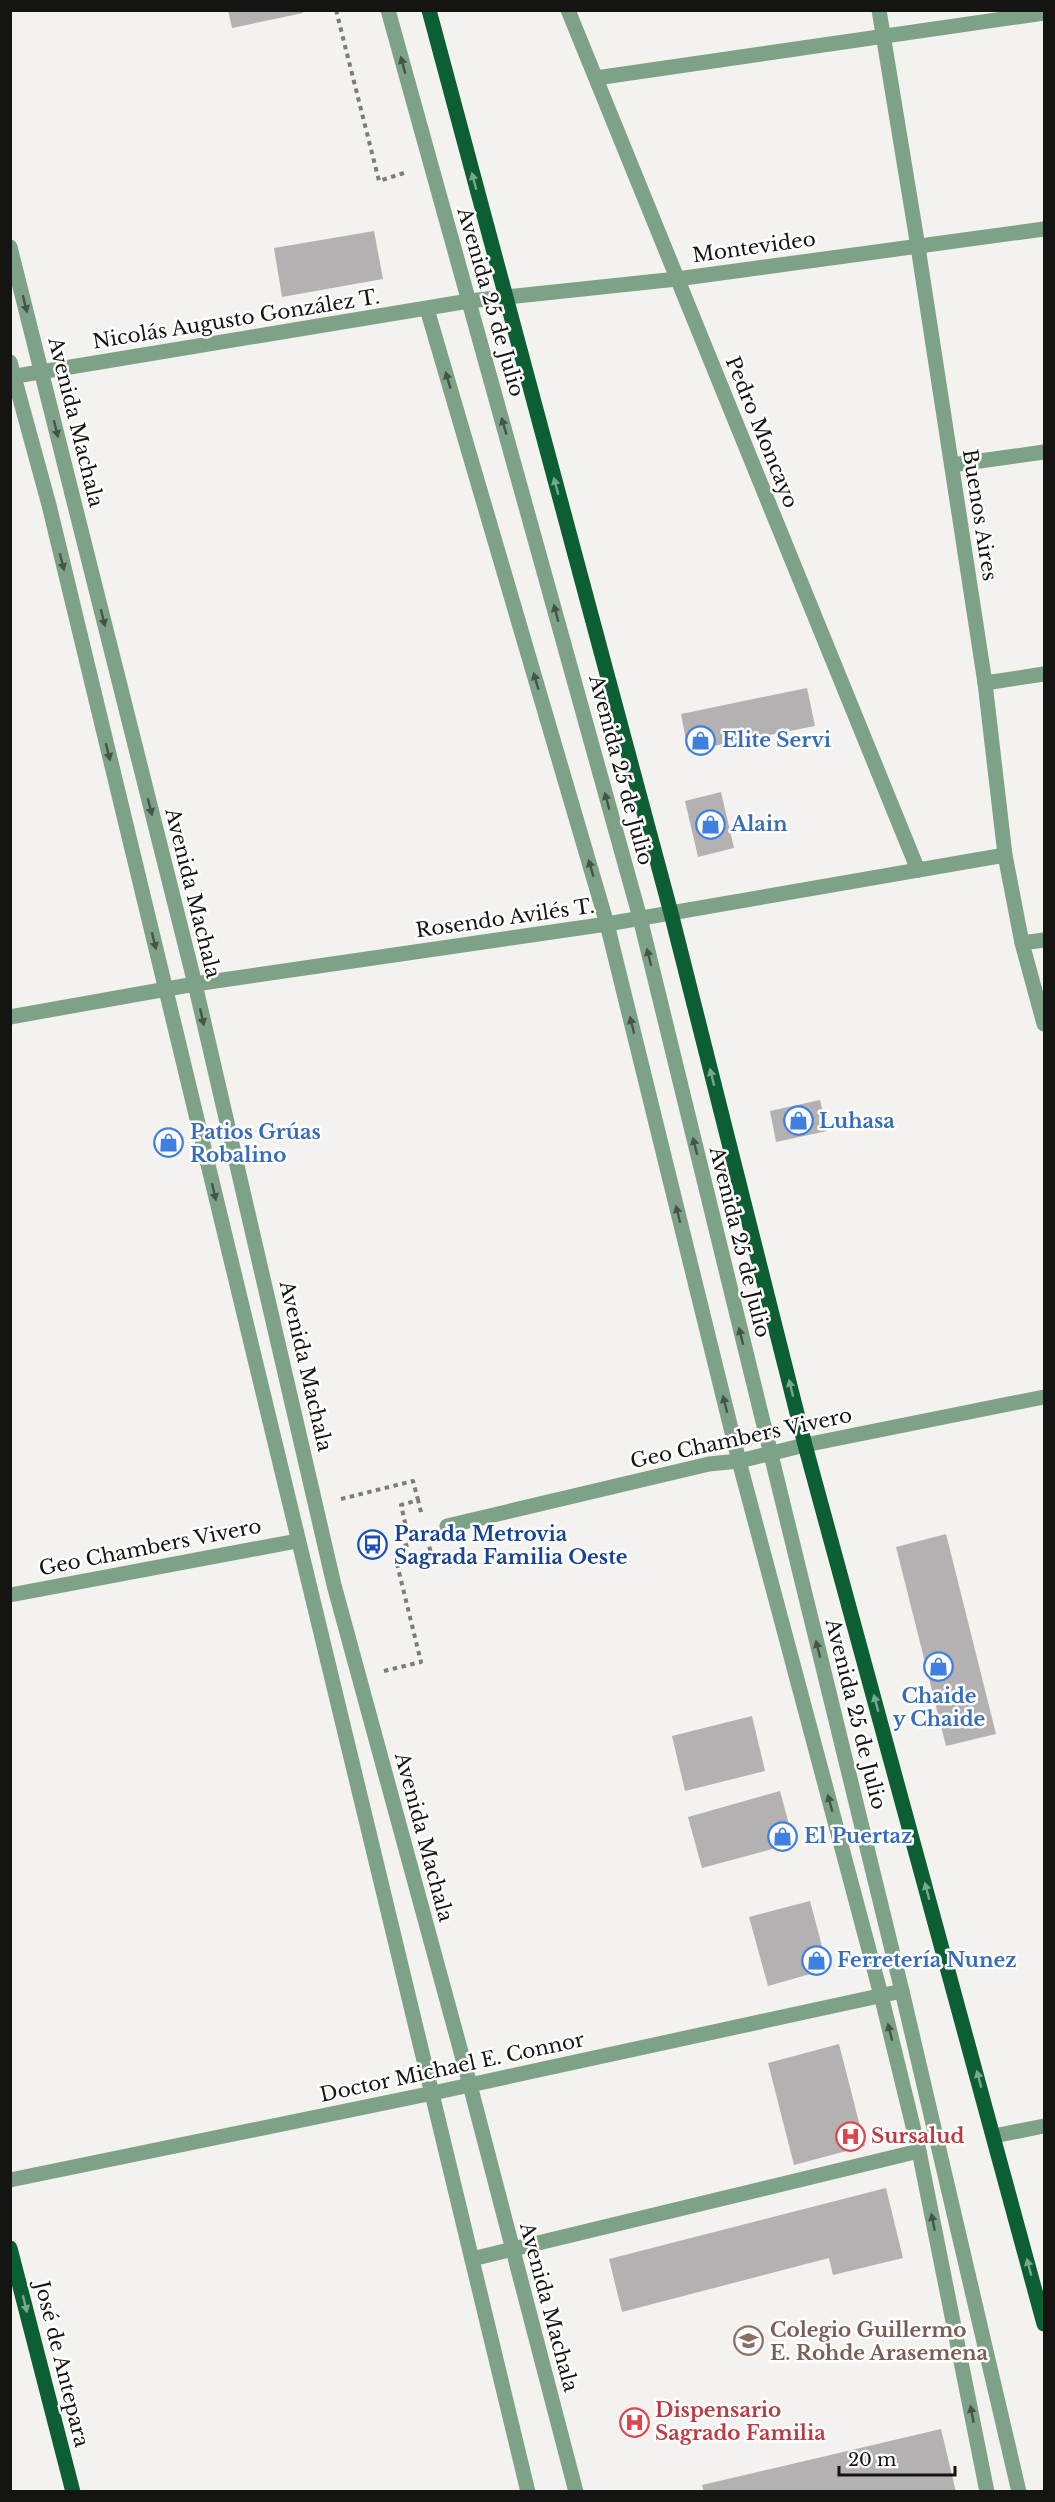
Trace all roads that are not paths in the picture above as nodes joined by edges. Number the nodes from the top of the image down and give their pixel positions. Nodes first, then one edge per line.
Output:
1 (388, 10) edge
2 (429, 10) edge
3 (568, 10) edge
4 (879, 10) edge
5 (1044, 13) edge
6 (882, 37) junction
7 (596, 78) junction
8 (1044, 229) edge
9 (10, 247) edge
10 (918, 247) junction
11 (677, 279) junction
12 (505, 298) junction
13 (469, 301) junction
14 (427, 309) junction
15 (12, 372) edge
16 (41, 372) junction
17 (1044, 452) edge
18 (952, 465) junction
19 (1044, 674) edge
20 (985, 682) junction
21 (1005, 855) junction
22 (918, 870) junction
23 (671, 913) junction
24 (640, 918) junction
25 (607, 924) junction
26 (1044, 940) edge
27 (1022, 943) junction
28 (195, 984) junction
29 (166, 990) junction
30 (10, 1017) edge
31 (1044, 1024) edge
32 (1044, 1397) edge
33 (805, 1445) junction
34 (770, 1454) junction
35 (739, 1461) junction
36 (447, 1526) road end
37 (297, 1541) junction
38 (10, 1595) edge
39 (902, 1991) junction
40 (881, 1995) junction
41 (470, 2085) junction
42 (433, 2093) junction
43 (1044, 2126) edge
44 (994, 2136) junction
45 (919, 2151) junction
46 (10, 2180) edge
47 (10, 2248) edge
48 (513, 2248) junction
49 (472, 2259) junction
50 (1044, 2324) edge
51 (74, 2492) edge
52 (528, 2492) edge
53 (576, 2492) edge
54 (987, 2492) edge
55 (1019, 2492) edge

13 -> 1 street, Avenida 25 de Julio
12 -> 2 main road, Avenida 25 de Julio
3 - 7 street, Pedro Moncayo
4 - 6 street, Buenos Aires
5 - 6 street
6 - 7 street
6 - 10 street, Buenos Aires
7 - 11 street, Pedro Moncayo
8 - 10 street, Montevideo
9 -> 16 street, Avenida Machala
10 - 11 street, Montevideo
10 - 18 street, Buenos Aires
11 - 12 street, Montevideo
11 - 22 street, Pedro Moncayo
12 - 13 street, Montevideo
23 -> 12 main road, Avenida 25 de Julio
13 - 14 street, Nicolás Augusto González T.
24 -> 13 street, Avenida 25 de Julio
14 - 16 street, Nicolás Augusto González T.
25 -> 14 street
15 - 16 street, Nicolás Augusto González T.
15 -> 29 street
16 -> 28 street, Avenida Machala
17 - 18 street
18 - 20 street, Buenos Aires
19 - 20 street
20 - 21 street, Buenos Aires
21 - 22 street, Rosendo Avilés T.
21 - 27 street, Buenos Aires
22 - 23 street, Rosendo Avilés T.
23 - 24 street, Rosendo Avilés T.
33 -> 23 main road, Avenida 25 de Julio
24 - 25 street, Rosendo Avilés T.
34 -> 24 street, Avenida 25 de Julio
25 - 28 street, Rosendo Avilés T.
35 -> 25 street
26 - 27 street
27 - 31 street, Buenos Aires
28 - 29 street, Rosendo Avilés T.
28 -> 41 street, Avenida Machala
29 - 30 street, Rosendo Avilés T.
29 -> 37 street
32 - 33 street, Geo Chambers Vivero
33 - 34 street, Geo Chambers Vivero
44 -> 33 main road, Avenida 25 de Julio
34 - 35 street, Geo Chambers Vivero
39 -> 34 street, Avenida 25 de Julio
35 - 36 street, Geo Chambers Vivero
40 -> 35 street
37 - 38 street, Geo Chambers Vivero
37 - 42 street
39 - 40 street, Doctor Michael E. Connor
39 - 55 street, Avenida 25 de Julio
40 - 41 street, Doctor Michael E. Connor
45 -> 40 street
41 - 42 street, Doctor Michael E. Connor
41 - 48 street, Avenida Machala
42 - 46 street, Doctor Michael E. Connor
42 - 49 street
43 - 44 street
50 -> 44 main road, Avenida 25 de Julio
45 - 48 street
54 -> 45 street
47 -> 51 main road, José de Antepara
48 - 49 street
48 - 53 street, Avenida Machala
49 - 52 street

